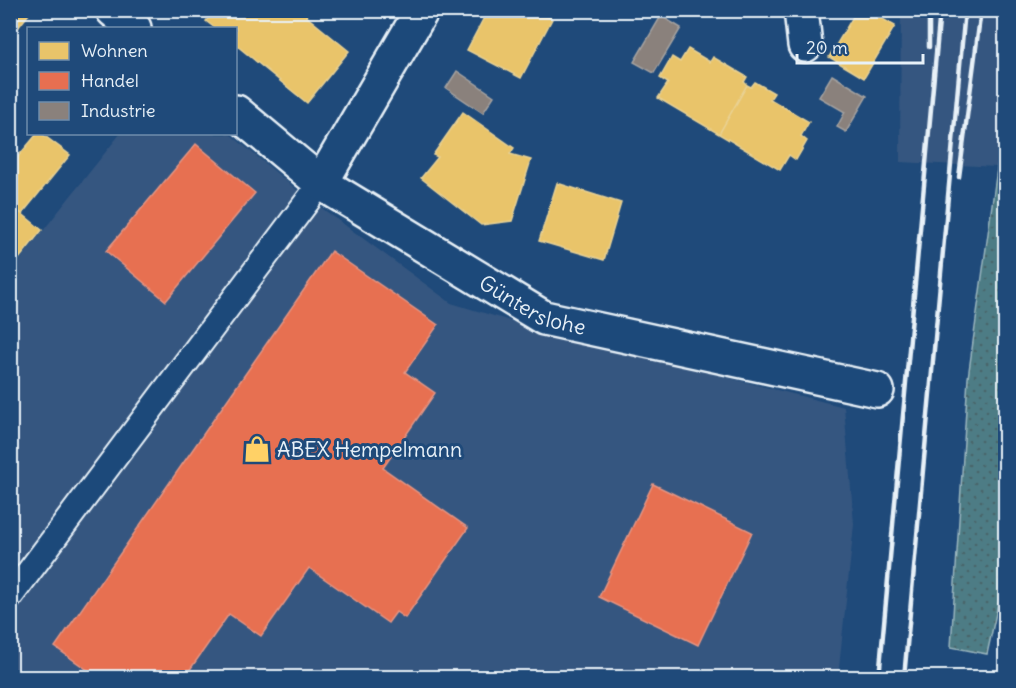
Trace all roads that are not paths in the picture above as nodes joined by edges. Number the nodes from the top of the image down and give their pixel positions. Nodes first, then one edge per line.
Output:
1 (113, 10) edge
2 (422, 10) edge
3 (801, 10) edge
4 (133, 27) edge
5 (805, 45) dead end
6 (237, 113) edge
7 (321, 183) junction
8 (877, 390) dead end
9 (10, 597) edge

1 - 4 street
2 - 7 street
3 - 5 street
6 - 7 street, Günterslohe
7 - 8 street, Günterslohe
7 - 9 lane

